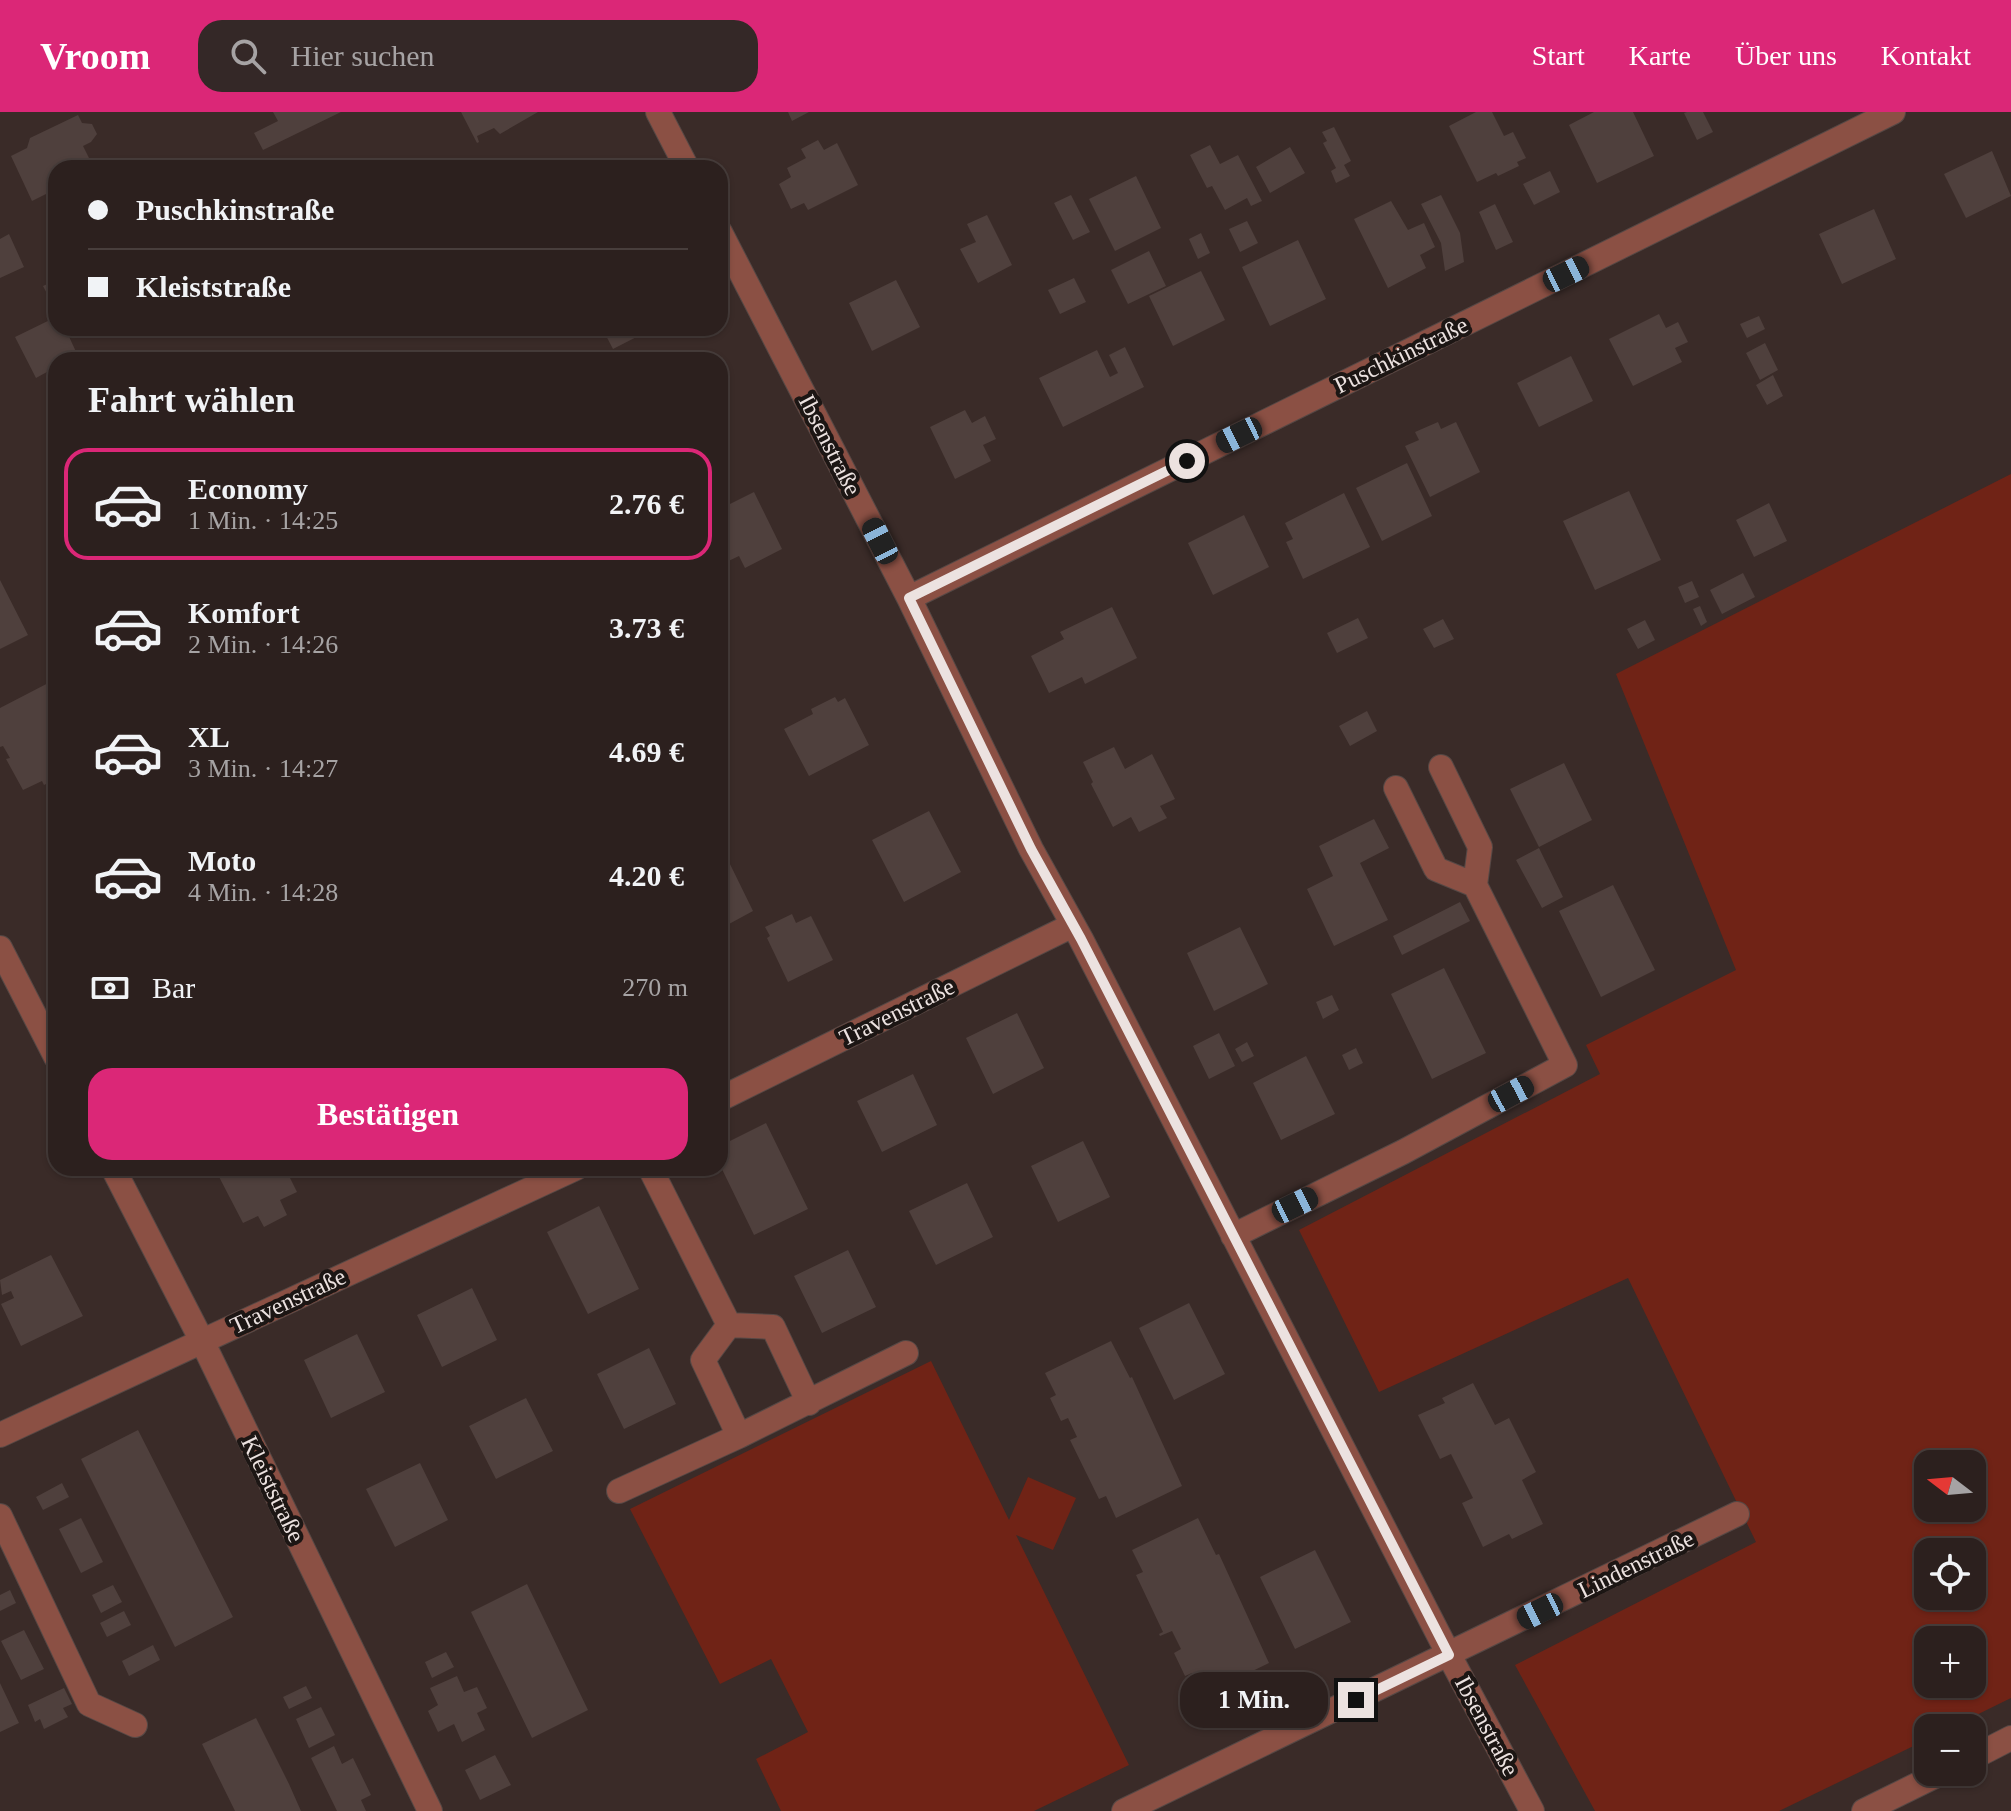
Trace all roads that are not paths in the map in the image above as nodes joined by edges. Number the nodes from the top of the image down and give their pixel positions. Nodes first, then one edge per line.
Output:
1 (658, 112) edge
2 (1893, 112) edge
3 (683, 160) edge
4 (728, 247) edge
5 (909, 598) junction
6 (1441, 767) dead end
7 (1396, 788) dead end
8 (1475, 885) junction
9 (1073, 925) junction
10 (0, 948) edge
11 (48, 1041) edge
12 (728, 1095) edge
13 (117, 1176) edge
14 (559, 1176) edge
15 (654, 1176) edge
16 (1233, 1236) junction
17 (729, 1325) junction
18 (202, 1341) junction
19 (906, 1353) dead end
20 (809, 1403) junction
21 (0, 1435) edge
22 (739, 1436) junction
23 (619, 1491) dead end
24 (1737, 1514) dead end
25 (0, 1516) edge
26 (1449, 1655) junction
27 (135, 1725) dead end
28 (2011, 1738) edge
29 (1986, 1751) edge
30 (1915, 1786) edge
31 (430, 1811) edge
32 (1124, 1811) edge
33 (1532, 1811) edge
34 (1864, 1811) edge

1 - 3 street
2 - 5 street, Puschkinstraße
4 - 5 street, Ibsenstraße
5 - 9 street, Ibsenstraße
6 - 8 street
7 - 8 street
8 - 16 street
9 - 12 street, Travenstraße
9 - 16 street, Ibsenstraße
10 - 11 street
13 - 18 street, Kleiststraße
14 - 18 street, Travenstraße
15 - 17 street
16 - 26 street, Ibsenstraße
17 - 20 street
17 - 22 street
18 - 21 street, Travenstraße
18 - 31 street, Kleiststraße
19 - 20 street
20 - 22 street
22 - 23 street
24 - 26 street, Lindenstraße
25 - 27 street
26 - 32 street
26 - 33 street, Ibsenstraße
28 - 29 street
30 - 34 street

